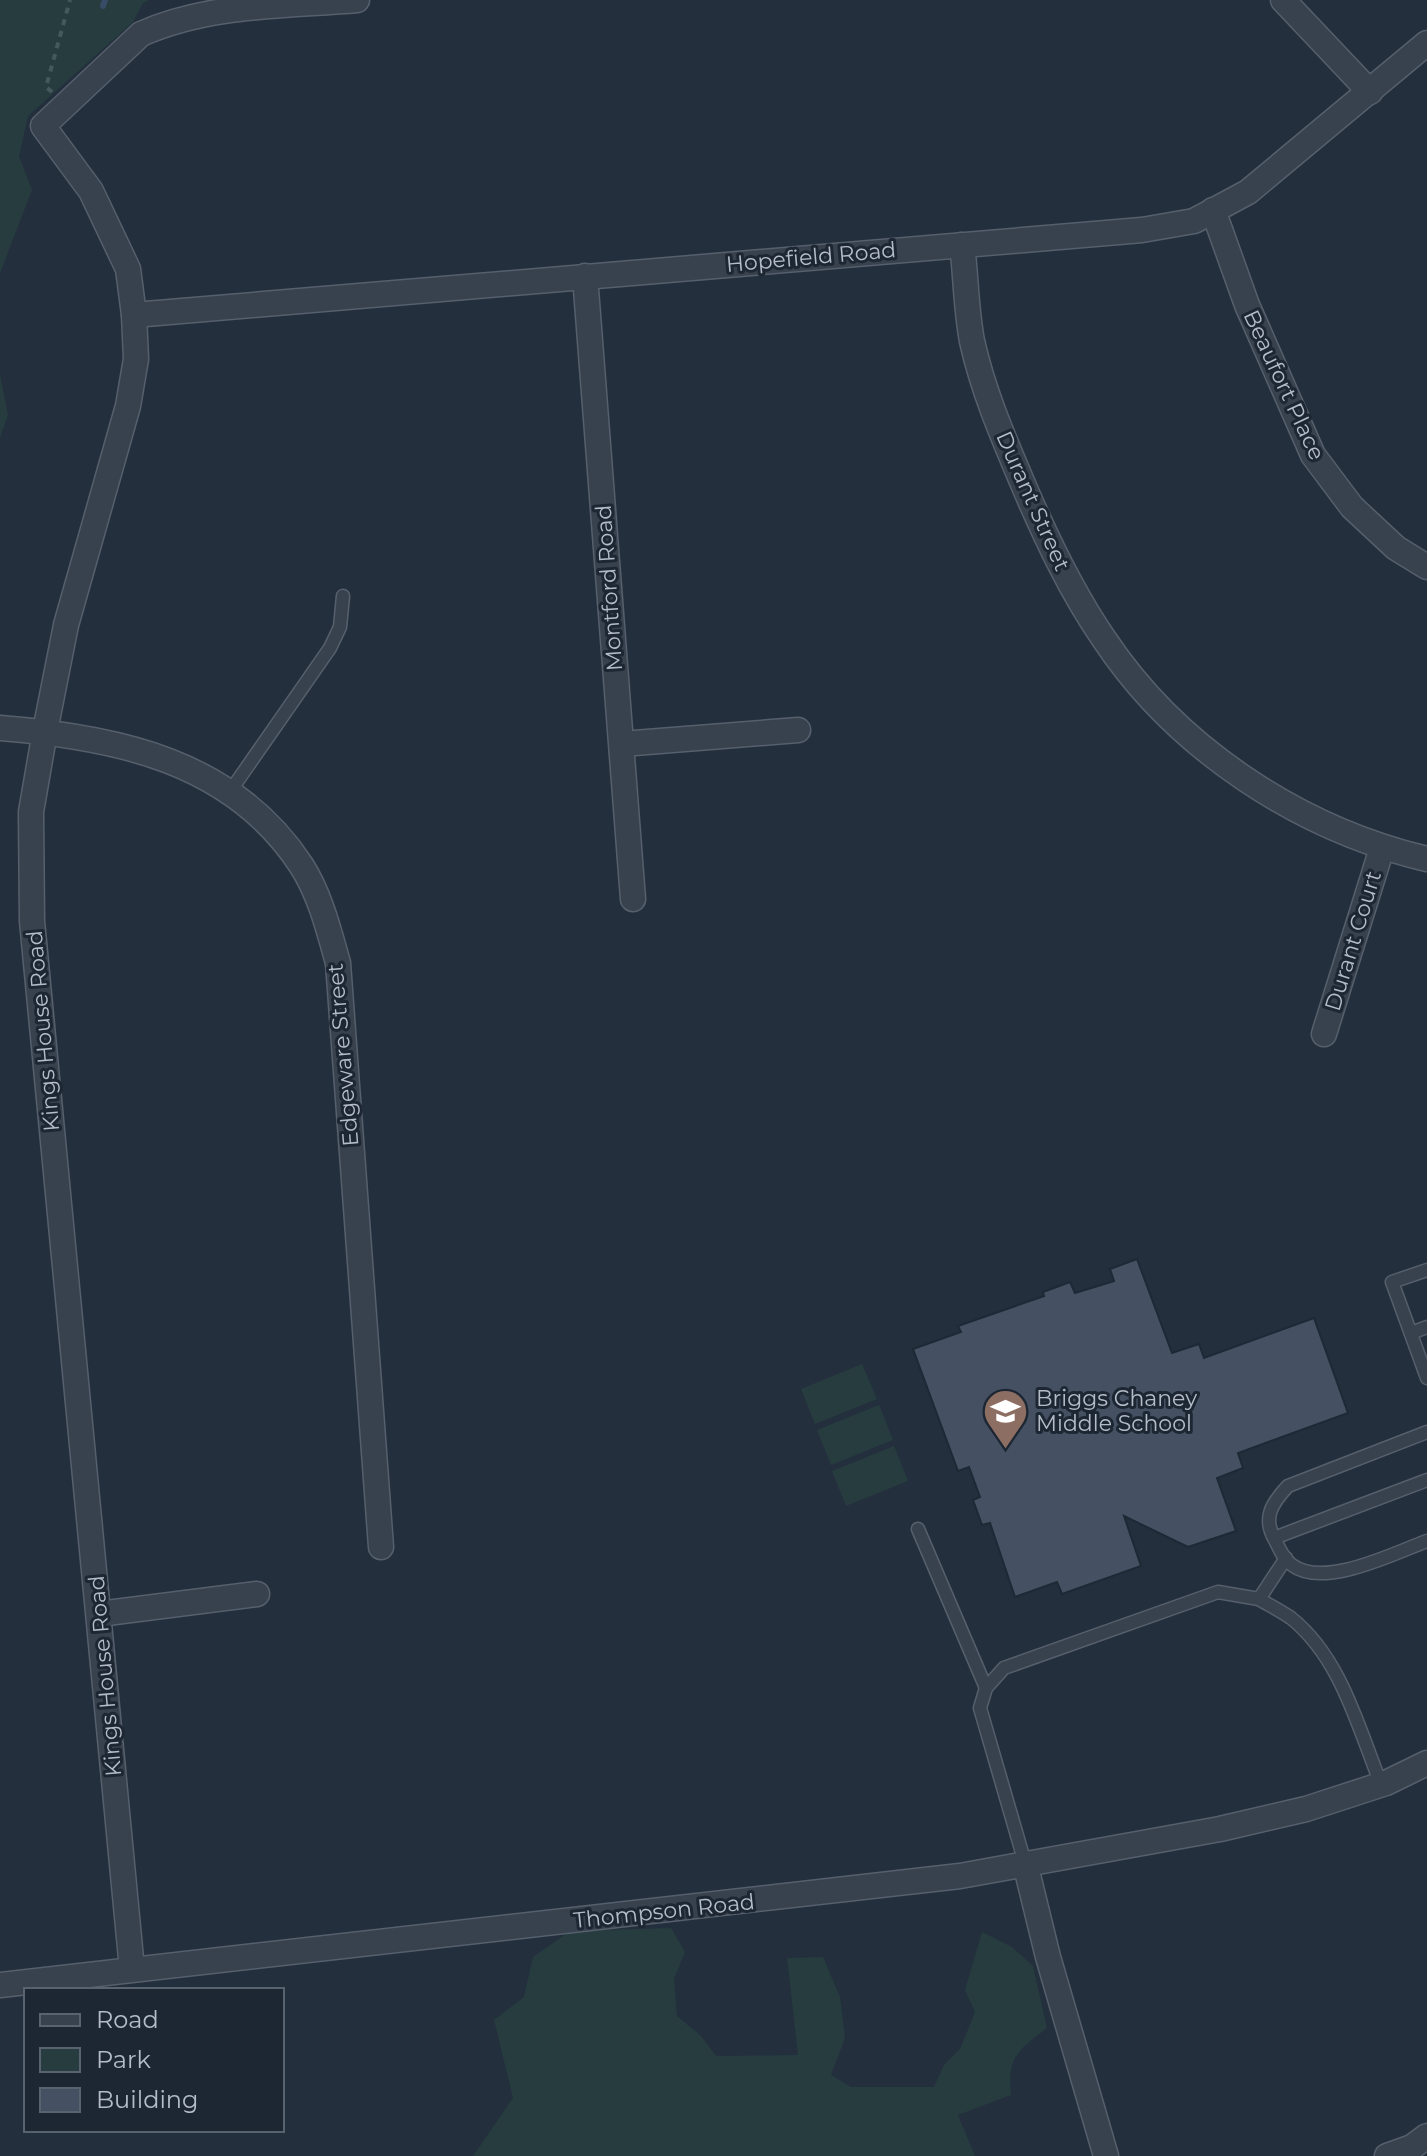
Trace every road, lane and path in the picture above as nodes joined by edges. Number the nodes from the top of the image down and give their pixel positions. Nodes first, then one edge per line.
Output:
1 (70, 0) edge
2 (357, 0) edge
3 (1283, 0) edge
4 (1427, 43) edge
5 (1370, 92) junction
6 (67, 104) junction
7 (1213, 210) junction
8 (962, 245) junction
9 (585, 276) junction
10 (134, 315) junction
11 (1427, 567) edge
12 (343, 596) dead end
13 (0, 728) edge
14 (798, 730) dead end
15 (45, 731) junction
16 (622, 744) junction
17 (229, 793) junction
18 (1382, 848) junction
19 (1427, 859) edge
20 (633, 899) dead end
21 (1324, 1034) dead end
22 (1427, 1270) edge
23 (1427, 1327) edge
24 (1411, 1333) junction
25 (1427, 1378) edge
26 (1427, 1432) edge
27 (1427, 1480) edge
28 (918, 1529) dead end
29 (1274, 1538) junction
30 (1427, 1541) edge
31 (381, 1547) dead end
32 (1286, 1558) junction
33 (257, 1594) dead end
34 (1259, 1599) junction
35 (99, 1614) junction
36 (986, 1688) junction
37 (1427, 1763) edge
38 (1381, 1784) junction
39 (1025, 1863) junction
40 (132, 1969) junction
41 (0, 1985) edge
42 (1427, 2136) edge
43 (1106, 2156) edge
44 (1387, 2156) edge

1 - 6 path
2 - 6 street
3 - 5 street
4 - 5 street, Hopefield Road
5 - 7 street, Hopefield Road
6 - 10 street, Kings House Road
7 - 8 street, Hopefield Road
7 - 11 street, Beaufort Place
8 - 9 street, Hopefield Road
8 - 18 street, Durant Street
9 - 10 street, Hopefield Road
9 - 16 street, Montford Road
10 - 15 street, Kings House Road
12 - 17 lane
13 - 15 street, Edgeware Street
14 - 16 street
15 - 17 street, Edgeware Street
15 - 35 street, Kings House Road
16 - 20 street, Montford Road
17 - 31 street, Edgeware Street
18 - 19 street, Durant Street
18 - 21 street, Durant Court
22 - 24 lane
23 - 24 lane
24 - 25 lane
26 - 29 lane
27 - 29 lane
28 - 36 lane
29 - 32 lane
30 - 32 lane
32 - 34 lane
33 - 35 street
34 - 36 lane
34 - 38 lane
35 - 40 street, Kings House Road
36 - 39 lane
37 - 38 street, Thompson Road
38 - 39 street, Thompson Road
39 - 40 street, Thompson Road
39 - 43 street
40 - 41 street, Thompson Road
42 - 44 street

